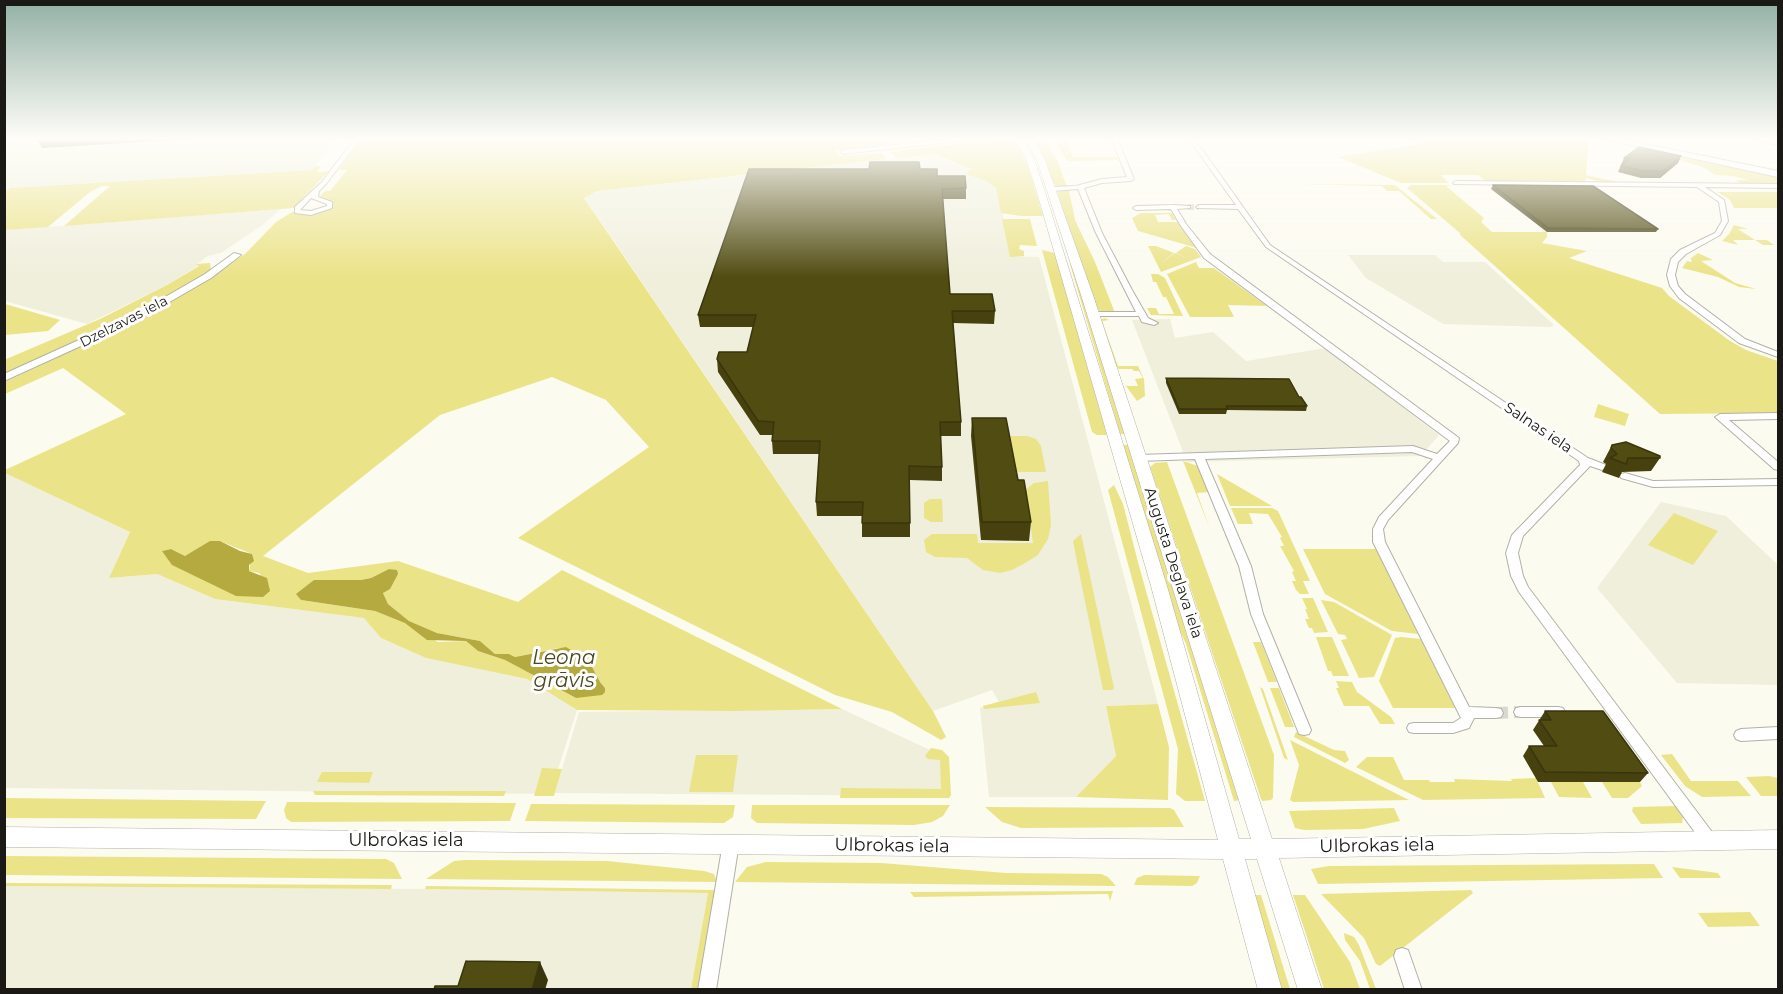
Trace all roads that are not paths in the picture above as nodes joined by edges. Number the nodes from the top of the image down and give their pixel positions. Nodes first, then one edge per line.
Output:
1 (322, 184) edge
2 (1043, 184) edge
3 (1049, 184) edge
4 (1090, 184) edge
5 (1224, 184) edge
6 (1557, 184) edge
7 (1699, 186) junction
8 (1779, 186) edge
9 (1080, 187) junction
10 (1052, 189) junction
11 (316, 192) junction
12 (1173, 207) junction
13 (1188, 207) tunnel mouth
14 (1199, 207) tunnel mouth
15 (1240, 207) junction
16 (1136, 208) dead end
17 (237, 255) dead end
18 (1093, 314) junction
19 (1142, 314) junction
20 (1154, 323) dead end
21 (1779, 356) edge
22 (4, 378) edge
23 (1779, 416) edge
24 (1199, 456) junction
25 (1139, 458) junction
26 (1438, 458) junction
27 (1584, 460) junction
28 (1602, 467) dead end
29 (1779, 467) edge
30 (1625, 476) dead end
31 (1779, 482) edge
32 (1465, 712) junction
33 (1521, 712) tunnel mouth
34 (1578, 712) edge
35 (1598, 712) edge
36 (1616, 712) junction
37 (1496, 713) tunnel mouth
38 (1414, 728) dead end
39 (1304, 730) dead end
40 (1779, 733) edge
41 (1741, 735) dead end
42 (4, 837) edge
43 (1779, 840) edge
44 (1710, 841) junction
45 (731, 843) junction
46 (1264, 848) junction
47 (1231, 850) junction
48 (1402, 956) dead end
49 (707, 990) edge
50 (1270, 990) edge
51 (1310, 990) edge
52 (1414, 990) edge

1 - 11 street
2 - 47 main road, Augusta Deglava iela
3 - 10 main road, Augusta Deglava iela
4 - 9 street
5 - 15 street, Salnas iela
6 - 7 street
7 - 8 street
7 - 21 street
9 - 10 street
9 - 19 street
10 - 18 main road, Augusta Deglava iela
11 - 11 street
12 - 13 street
12 - 16 street
12 - 26 street
14 - 15 street
15 - 27 street, Salnas iela
17 - 22 street, Dzelzavas iela
18 - 19 street
18 - 25 main road, Augusta Deglava iela
19 - 20 street
23 - 29 street
24 - 25 street
24 - 26 street
24 - 39 street
25 - 46 main road, Augusta Deglava iela
26 - 32 street
27 - 28 street
27 - 36 street, Salnas iela
30 - 31 street
32 - 37 street
32 - 38 street
33 - 34 street
35 - 36 street
36 - 44 street, Salnas iela
40 - 41 street
42 - 45 main road, Ulbrokas iela
43 - 44 main road, Ulbrokas iela
44 - 46 main road, Ulbrokas iela
45 - 47 main road, Ulbrokas iela
45 - 49 street
46 - 47 main road, Ulbrokas iela
46 - 51 main road, Augusta Deglava iela
47 - 50 main road, Augusta Deglava iela
48 - 52 street

